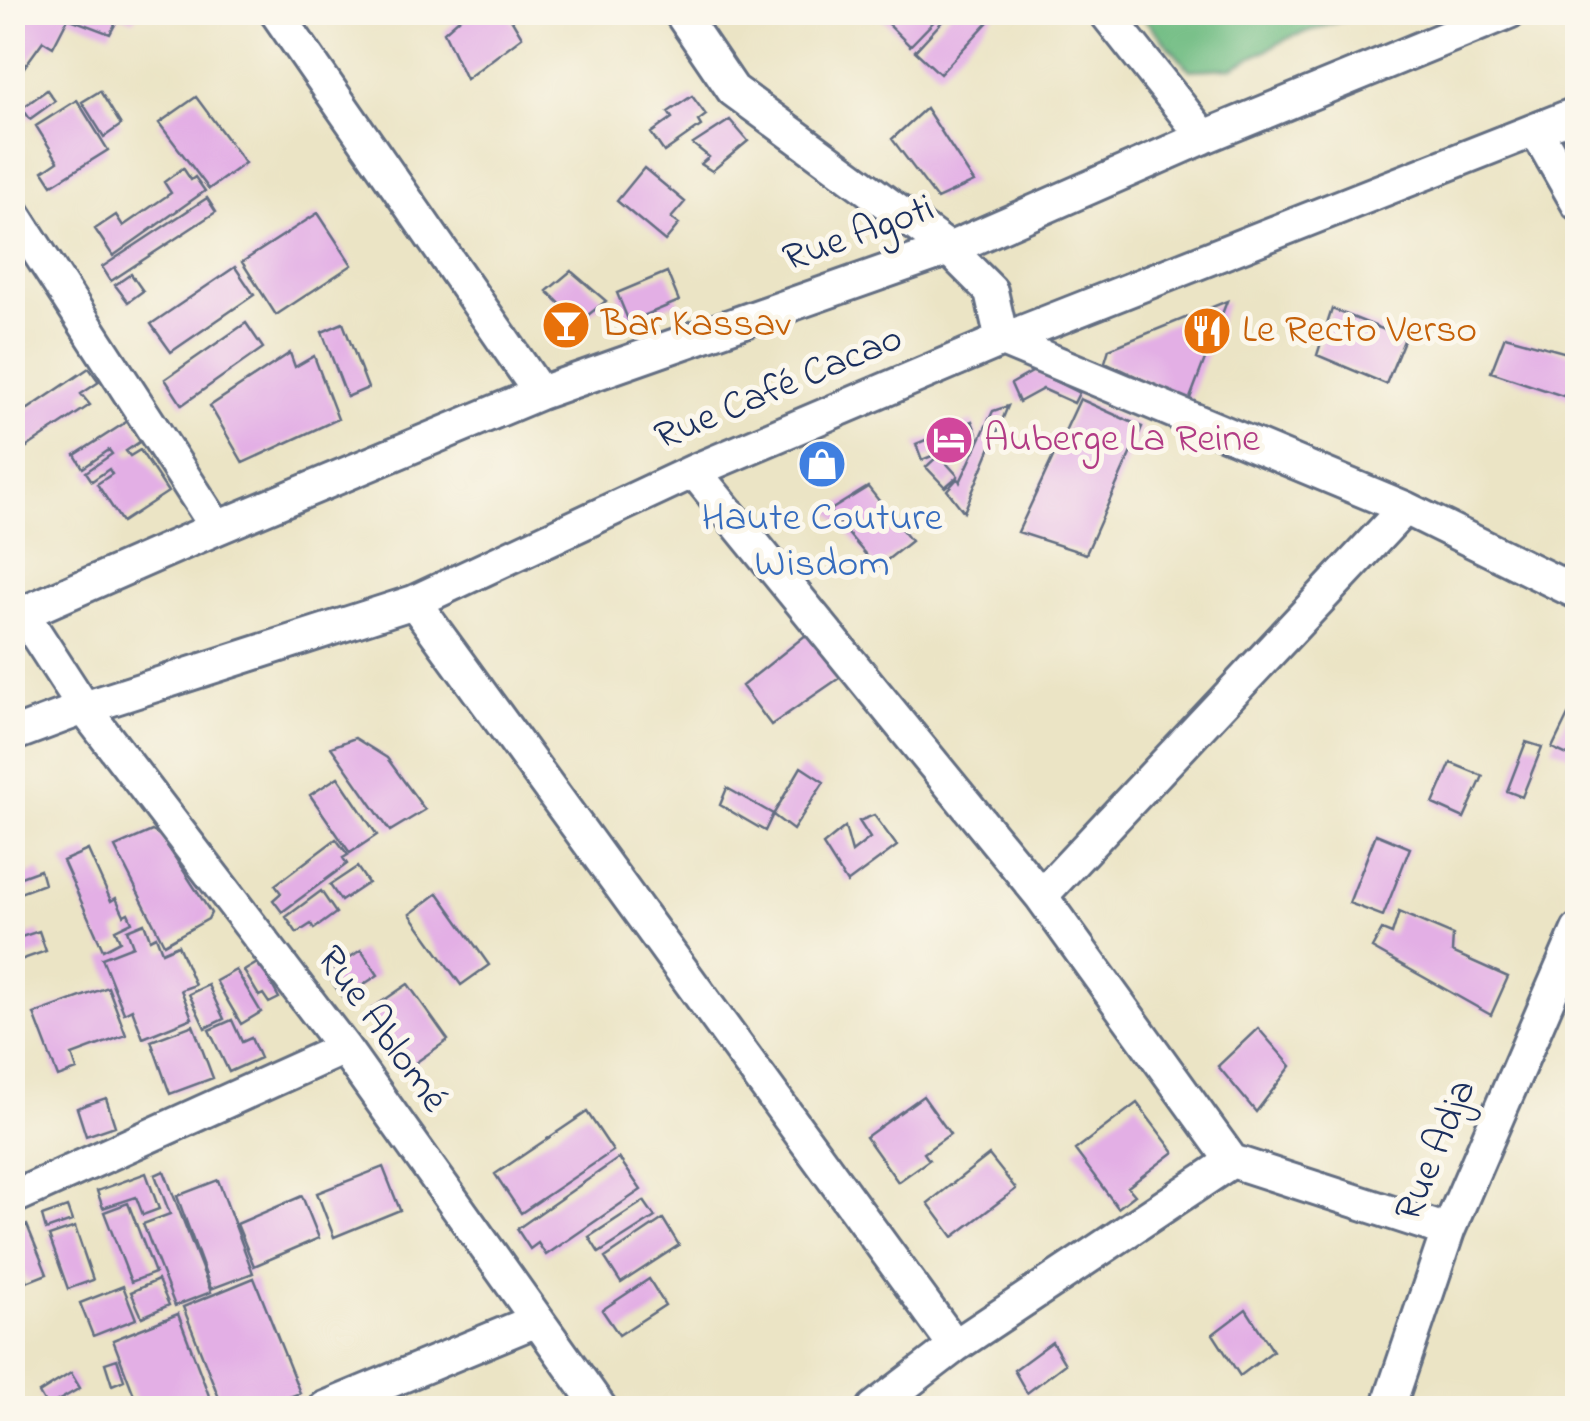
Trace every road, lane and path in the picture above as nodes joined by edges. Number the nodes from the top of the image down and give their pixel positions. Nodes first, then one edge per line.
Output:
1 (276, 12) edge
2 (680, 12) edge
3 (1105, 12) edge
4 (1509, 12) edge
5 (1578, 113) edge
6 (1536, 130) junction
7 (1204, 137) junction
8 (1578, 204) edge
9 (12, 211) edge
10 (949, 249) junction
11 (1002, 340) junction
12 (540, 393) junction
13 (694, 471) junction
14 (1405, 508) junction
15 (218, 528) junction
16 (1578, 593) edge
17 (414, 602) junction
18 (18, 616) edge
19 (84, 708) junction
20 (12, 735) edge
21 (1041, 896) junction
22 (1578, 930) edge
23 (344, 1048) junction
24 (1232, 1160) junction
25 (12, 1198) edge
26 (1448, 1231) junction
27 (536, 1320) junction
28 (955, 1346) junction
29 (325, 1408) edge
30 (600, 1408) edge
31 (874, 1408) edge
32 (1388, 1408) edge

1 - 12 street
2 - 10 street
3 - 7 street
4 - 7 street, Rue Agoti
5 - 6 street, Rue Café Cacao
6 - 8 street
6 - 11 street, Rue Café Cacao
7 - 10 street, Rue Agoti
9 - 15 street
10 - 11 street
10 - 12 street, Rue Agoti
11 - 13 street, Rue Café Cacao
11 - 14 street
12 - 15 street, Rue Agoti
13 - 17 street, Rue Café Cacao
13 - 21 street
14 - 16 street
14 - 21 street
15 - 18 street, Rue Agoti
17 - 19 street, Rue Café Cacao
17 - 28 street
18 - 19 street, Rue Ablomé
19 - 20 street, Rue Café Cacao
19 - 23 street, Rue Ablomé
21 - 24 street
22 - 26 street, Rue Adja
23 - 25 street
23 - 27 street, Rue Ablomé
24 - 26 street
24 - 28 street
26 - 32 street, Rue Adja
27 - 29 street
27 - 30 street, Rue Ablomé
28 - 31 street

